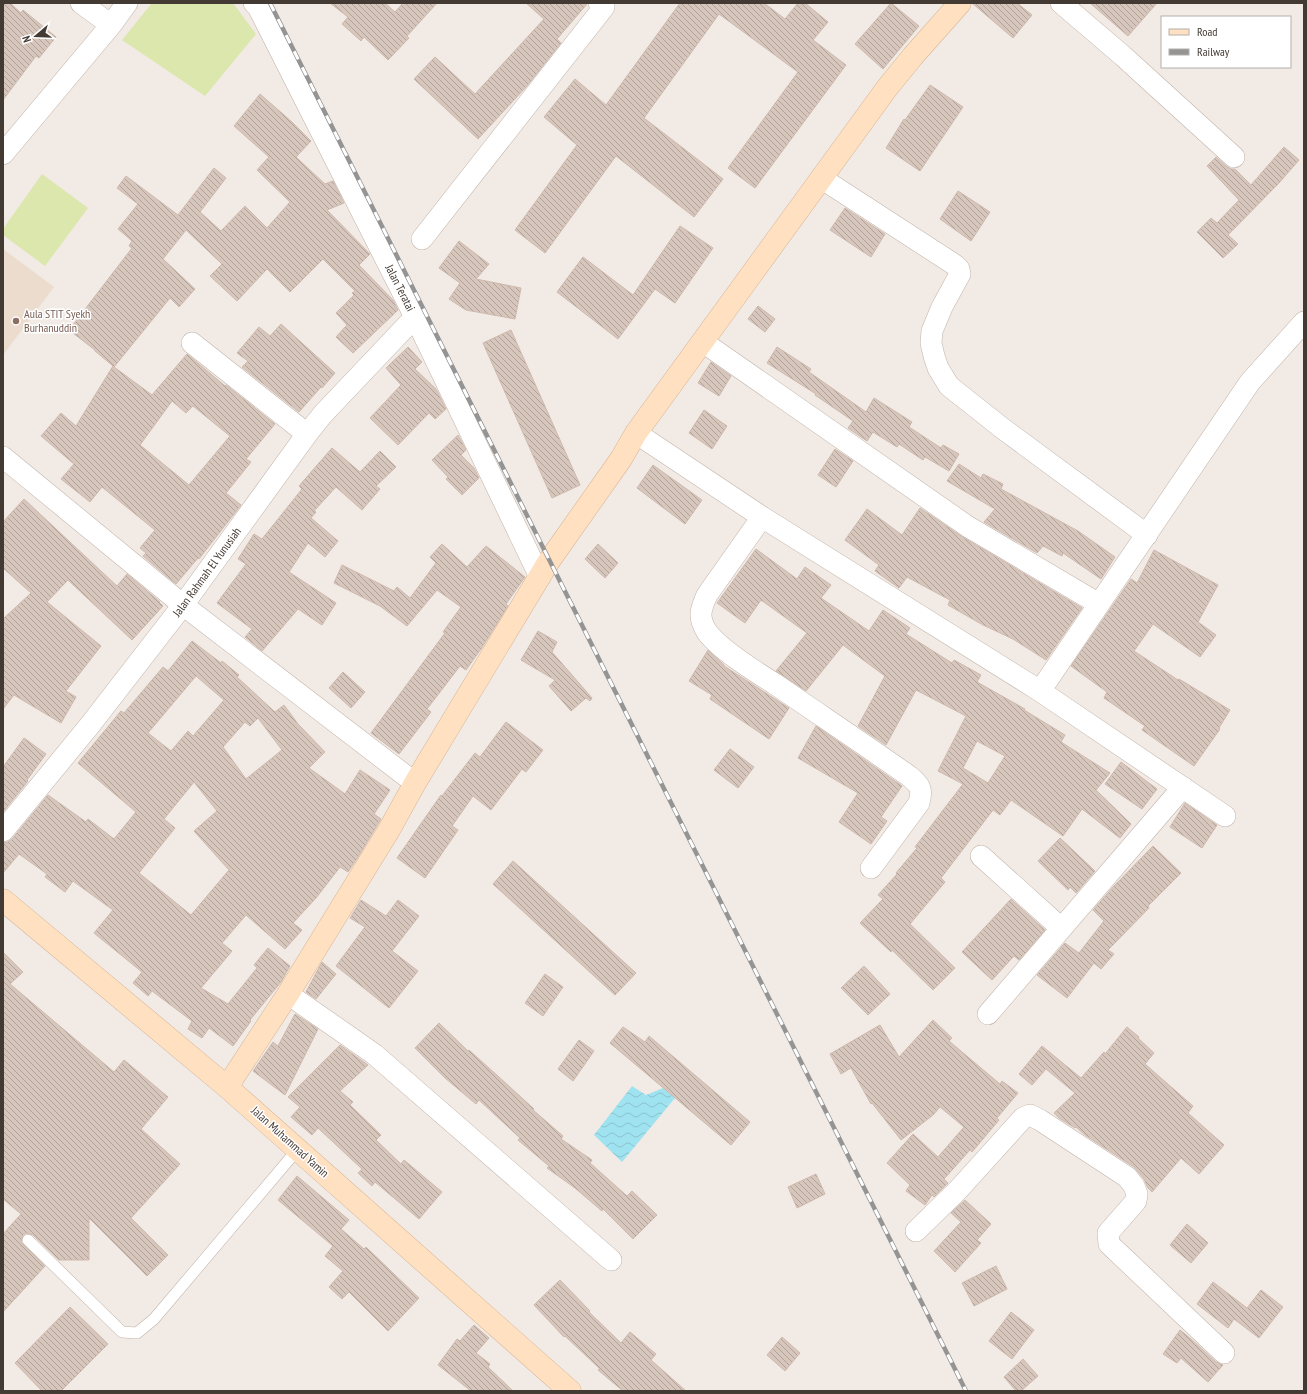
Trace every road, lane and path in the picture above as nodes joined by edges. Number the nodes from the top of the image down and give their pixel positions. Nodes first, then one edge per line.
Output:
1 (81, 3) edge
2 (127, 3) edge
3 (254, 3) edge
4 (599, 3) edge
5 (960, 3) edge
6 (1061, 3) edge
7 (111, 25) junction
8 (3, 154) edge
9 (1234, 158) dead end
10 (821, 178) junction
11 (422, 239) dead end
12 (415, 317) junction
13 (1304, 322) edge
14 (703, 342) junction
15 (192, 343) dead end
16 (636, 433) junction
17 (306, 434) junction
18 (3, 457) edge
19 (762, 518) junction
20 (1147, 535) junction
21 (540, 577) junction
22 (1099, 604) junction
23 (183, 605) junction
24 (1040, 691) junction
25 (415, 784) junction
26 (1183, 787) junction
27 (1225, 816) dead end
28 (3, 831) edge
29 (981, 856) dead end
30 (871, 868) dead end
31 (4, 901) edge
32 (1062, 928) junction
33 (288, 994) junction
34 (988, 1014) dead end
35 (227, 1087) junction
36 (298, 1149) junction
37 (916, 1231) dead end
38 (28, 1240) dead end
39 (611, 1260) dead end
40 (1224, 1353) dead end
41 (570, 1391) edge

1 - 7 street
2 - 7 street
3 - 12 street, Jalan Teratai
4 - 11 street
5 - 10 street
6 - 9 street
7 - 8 street
10 - 14 street
10 - 20 street
12 - 17 street, Jalan Rahmah El Yunusiah
12 - 21 street, Jalan Teratai
13 - 20 street
14 - 16 street
14 - 22 street
15 - 17 street
16 - 19 street
16 - 21 street
17 - 23 street, Jalan Rahmah El Yunusiah
18 - 23 street
19 - 24 street
19 - 30 street
20 - 22 street
21 - 25 street
22 - 24 street
23 - 25 street
23 - 28 street, Jalan Rahmah El Yunusiah
24 - 26 street
25 - 33 street
26 - 27 street
26 - 32 street
29 - 32 street
31 - 35 street, Jalan Muhammad Yamin
32 - 34 street
33 - 35 street
33 - 39 street
35 - 36 street, Jalan Muhammad Yamin
36 - 38 lane
36 - 41 street, Jalan Muhammad Yamin
37 - 40 street

